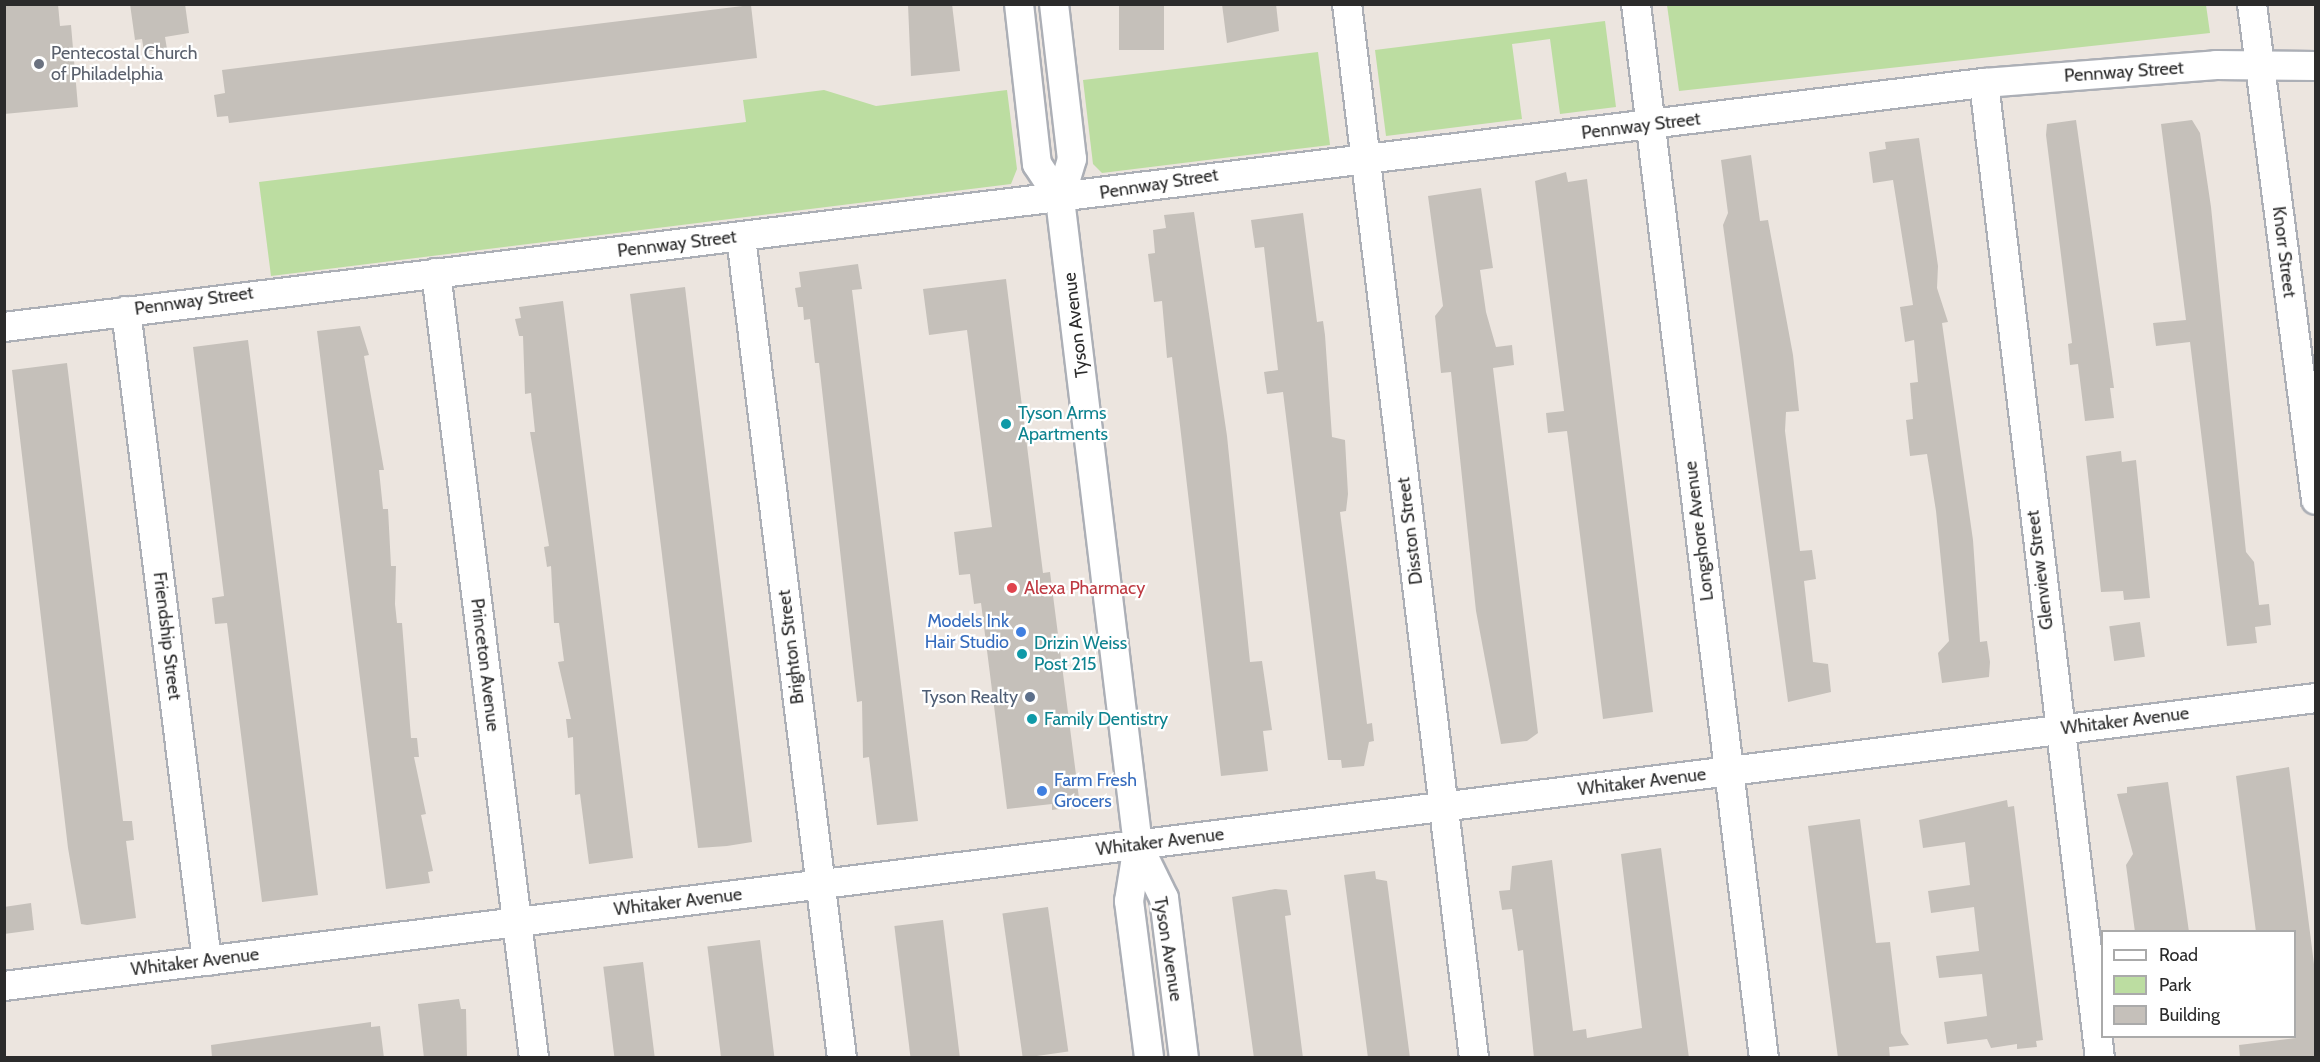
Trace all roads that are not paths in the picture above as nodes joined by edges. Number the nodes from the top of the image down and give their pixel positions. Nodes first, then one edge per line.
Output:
1 (1019, 4) edge
2 (1054, 4) edge
3 (1347, 4) edge
4 (1636, 4) edge
5 (2252, 4) edge
6 (2316, 66) edge
7 (2260, 69) junction
8 (1984, 83) junction
9 (1651, 125) junction
10 (1364, 156) junction
11 (1060, 199) junction
12 (741, 237) junction
13 (436, 273) junction
14 (126, 311) junction
15 (4, 327) edge
16 (2316, 500) edge
17 (2316, 698) edge
18 (2058, 730) junction
19 (1728, 771) junction
20 (1443, 807) junction
21 (1138, 845) junction
22 (819, 884) junction
23 (517, 922) junction
24 (207, 961) junction
25 (4, 986) edge
26 (534, 1058) edge
27 (842, 1058) edge
28 (1149, 1058) edge
29 (1184, 1058) edge
30 (1474, 1058) edge
31 (1764, 1058) edge
32 (2100, 1058) edge

1 - 11 street, Tyson Avenue
2 - 11 street, Tyson Avenue
3 - 10 street, Disston Street
4 - 9 street, Longshore Avenue
5 - 7 street, Knorr Street
6 - 7 street, Pennway Street
7 - 8 street, Pennway Street
7 - 16 street, Knorr Street
8 - 9 street, Pennway Street
8 - 18 street, Glenview Street
9 - 10 street, Pennway Street
9 - 19 street, Longshore Avenue
10 - 11 street, Pennway Street
10 - 20 street, Disston Street
11 - 12 street, Pennway Street
11 - 21 street, Tyson Avenue
12 - 13 street, Pennway Street
12 - 22 street, Brighton Street
13 - 14 street, Pennway Street
13 - 23 street, Princeton Avenue
14 - 15 street, Pennway Street
14 - 24 street, Friendship Street
17 - 18 street, Whitaker Avenue
18 - 19 street, Whitaker Avenue
18 - 32 street, Glenview Street
19 - 20 street, Whitaker Avenue
19 - 31 street, Longshore Avenue
20 - 21 street, Whitaker Avenue
20 - 30 street, Disston Street
21 - 22 street, Whitaker Avenue
21 - 28 street, Tyson Avenue
21 - 29 street, Tyson Avenue
22 - 23 street, Whitaker Avenue
22 - 27 street, Brighton Street
23 - 24 street, Whitaker Avenue
23 - 26 street, Princeton Avenue
24 - 25 street, Whitaker Avenue

